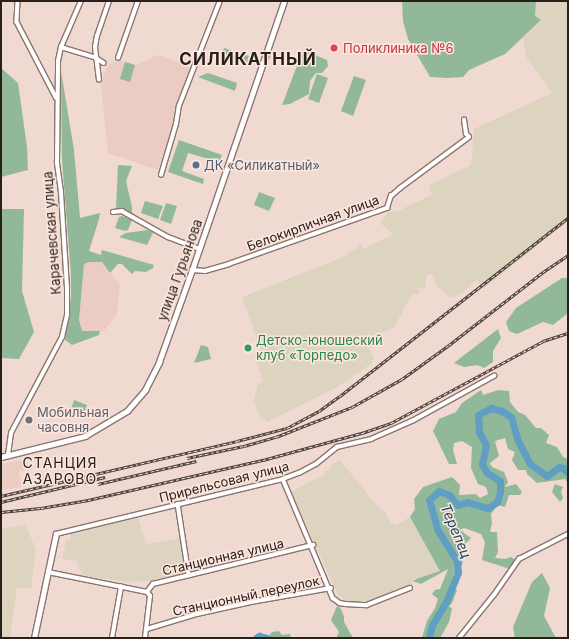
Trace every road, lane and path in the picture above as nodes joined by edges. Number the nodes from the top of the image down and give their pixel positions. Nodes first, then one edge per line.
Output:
1 (18, 1) edge
2 (81, 1) edge
3 (109, 1) edge
4 (138, 1) edge
5 (220, 1) edge
6 (284, 1) edge
7 (61, 46) junction
8 (96, 58) junction
9 (118, 58) dead end
10 (104, 63) dead end
11 (99, 80) dead end
12 (56, 98) junction
13 (464, 120) dead end
14 (161, 175) dead end
15 (113, 212) dead end
16 (199, 249) junction
17 (192, 270) junction
18 (494, 376) dead end
19 (8, 455) junction
20 (1, 457) edge
21 (283, 479) junction
22 (178, 504) junction
23 (56, 534) joint
24 (568, 534) edge
25 (313, 545) junction
26 (48, 572) junction
27 (189, 575) junction
28 (121, 587) junction
29 (330, 588) junction
30 (410, 588) dead end
31 (147, 592) junction
32 (147, 629) junction
33 (34, 638) edge
34 (112, 638) edge
35 (145, 638) edge
36 (459, 638) edge

1 - 12 street
2 - 7 street, Карачевская улица
3 - 8 street
4 - 9 street
5 - 14 street
6 - 16 street, улица Гурьянова
7 - 8 street
7 - 12 street, Карачевская улица
8 - 10 street
8 - 11 street
12 - 19 street, Карачевская улица
13 - 17 street, Белокирпичная улица
15 - 16 street
16 - 17 street, улица Гурьянова
17 - 19 street, улица Гурьянова
18 - 21 street, Прирельсовая улица
19 - 20 street, улица Гурьянова
21 - 22 street, Прирельсовая улица
21 - 25 street
22 - 23 street, Прирельсовая улица
22 - 27 street
23 - 26 street
24 - 36 street
25 - 27 street, Станционная улица
25 - 29 street
26 - 28 street
26 - 33 street
27 - 31 street, Станционная улица
28 - 31 street
28 - 34 street
29 - 30 street, Станционный переулок
29 - 32 street, Станционный переулок
31 - 32 street
32 - 35 street

